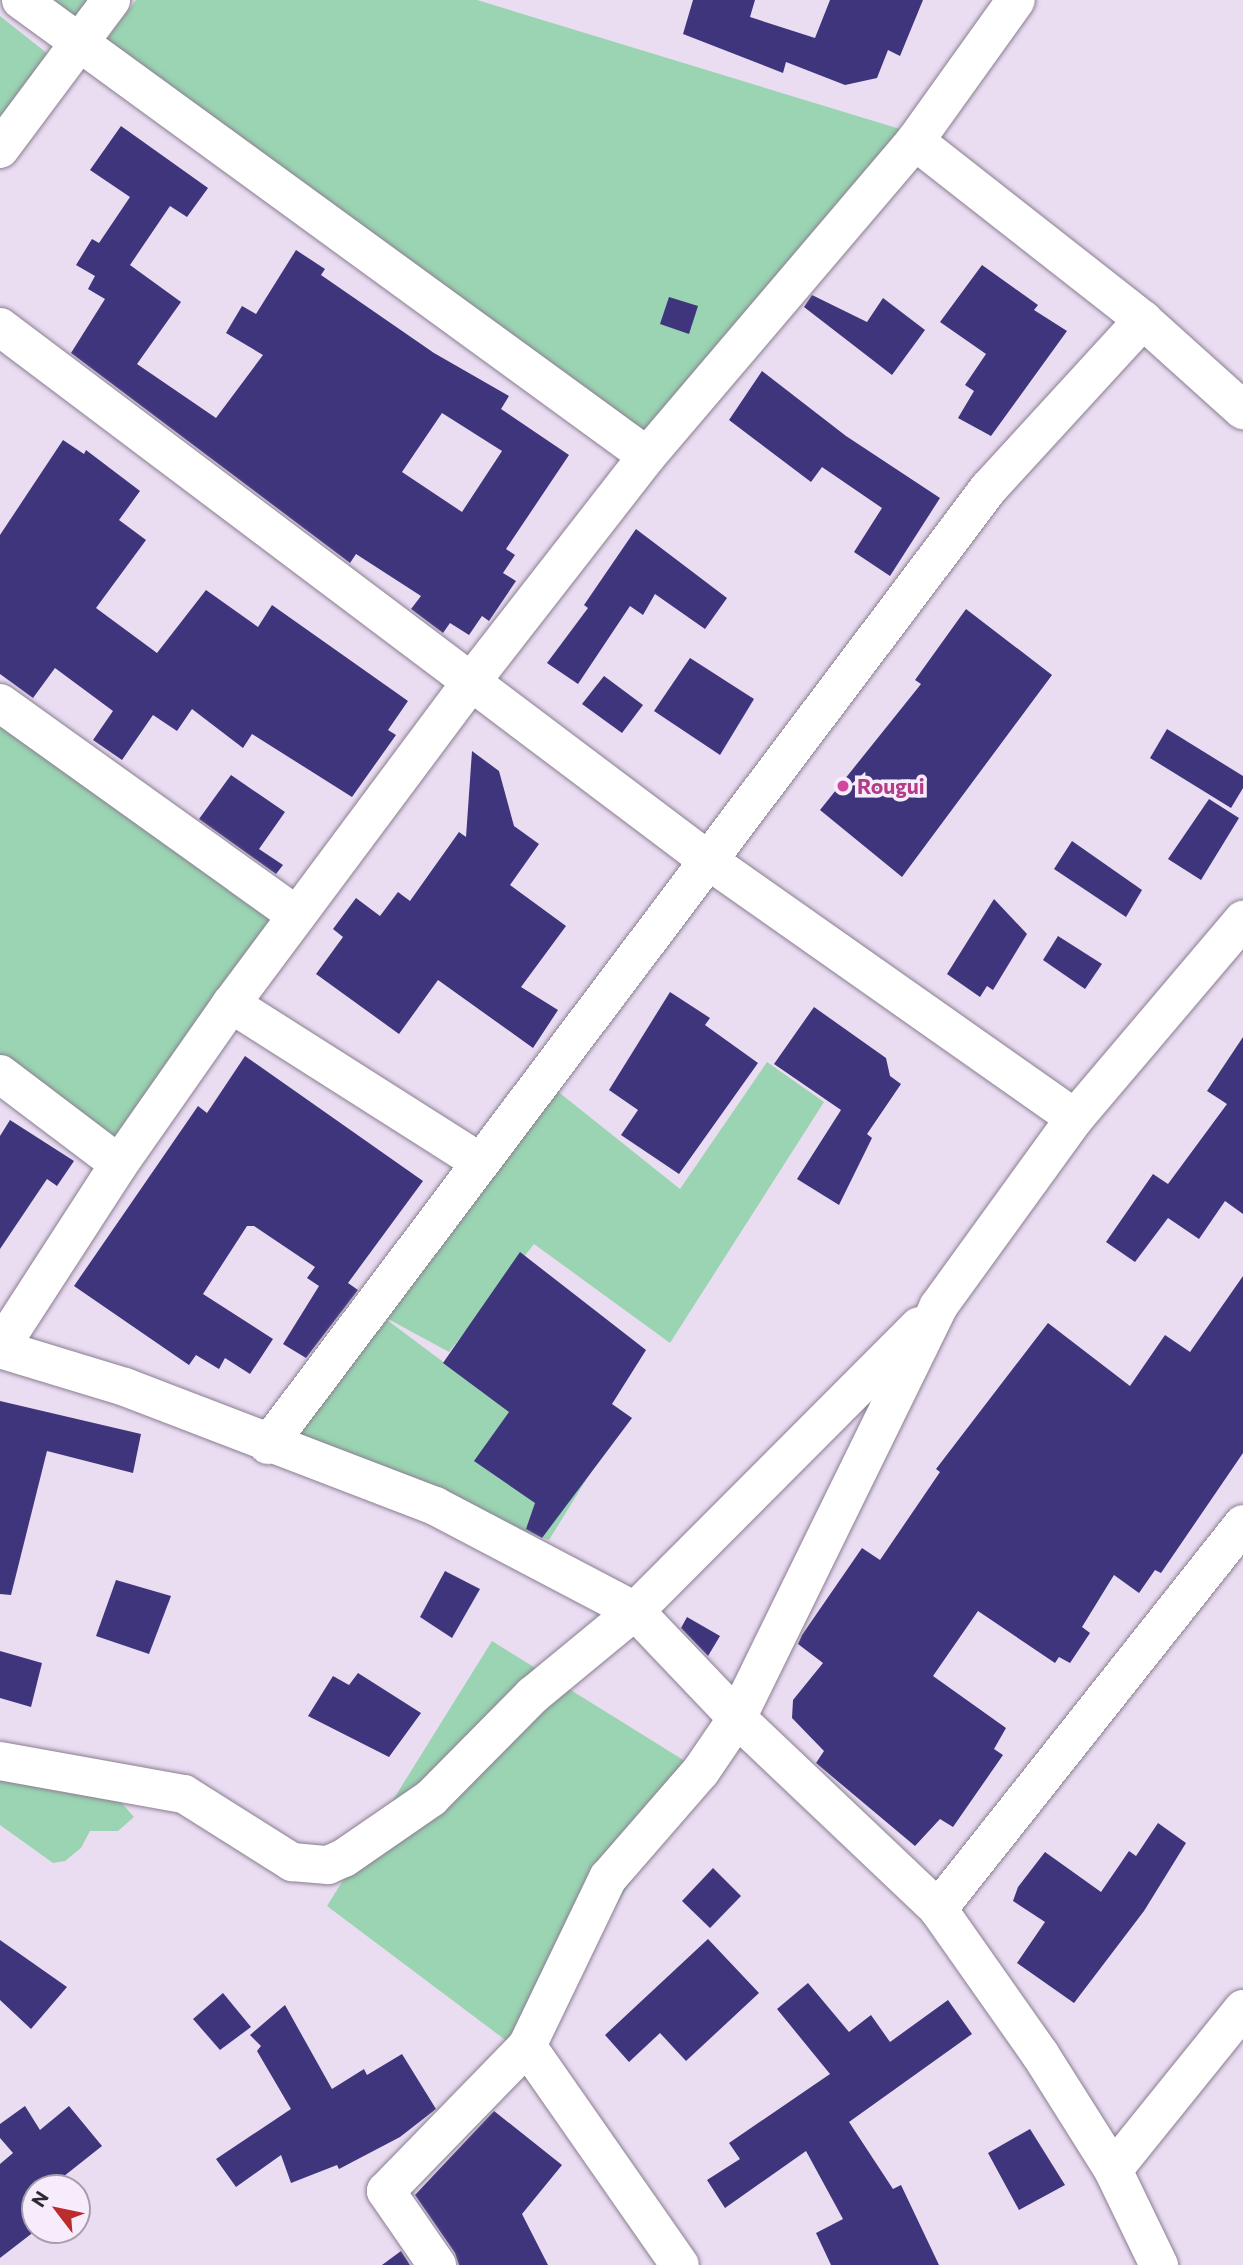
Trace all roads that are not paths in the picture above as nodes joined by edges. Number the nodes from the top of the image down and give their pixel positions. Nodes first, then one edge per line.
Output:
1 (21, 0) edge
2 (111, 0) edge
3 (1016, 0) edge
4 (78, 44) junction
5 (915, 141) junction
6 (0, 149) edge
7 (1143, 320) junction
8 (0, 327) edge
9 (1243, 410) edge
10 (647, 456) junction
11 (471, 682) junction
12 (0, 703) edge
13 (709, 861) junction
14 (297, 916) junction
15 (1243, 920) edge
16 (231, 1004) junction
17 (0, 1074) edge
18 (1075, 1118) junction
19 (478, 1160) junction
20 (119, 1164) junction
21 (938, 1307) junction
22 (0, 1348) edge
23 (268, 1445) junction
24 (1243, 1524) edge
25 (635, 1611) junction
26 (737, 1718) junction
27 (0, 1761) edge
28 (938, 1909) junction
29 (1243, 2010) edge
30 (527, 2046) junction
31 (1113, 2170) junction
32 (437, 2265) edge
33 (680, 2265) edge
34 (1159, 2265) edge

1 - 4 street
2 - 4 street
3 - 5 street
4 - 6 street
4 - 10 street
5 - 7 street
5 - 10 street
7 - 9 street
7 - 13 street
8 - 11 street
10 - 11 street
11 - 13 street
11 - 14 street
12 - 14 street
13 - 18 street
13 - 19 street
14 - 16 street
15 - 18 street
16 - 19 street
16 - 20 street
17 - 20 street
18 - 21 street
19 - 23 street
20 - 22 street
21 - 25 street
21 - 26 street
22 - 23 street
23 - 25 street
24 - 28 street
25 - 26 street
25 - 27 street
26 - 28 street
26 - 30 street
28 - 31 street
29 - 31 street
30 - 32 street
30 - 33 street
31 - 34 street

